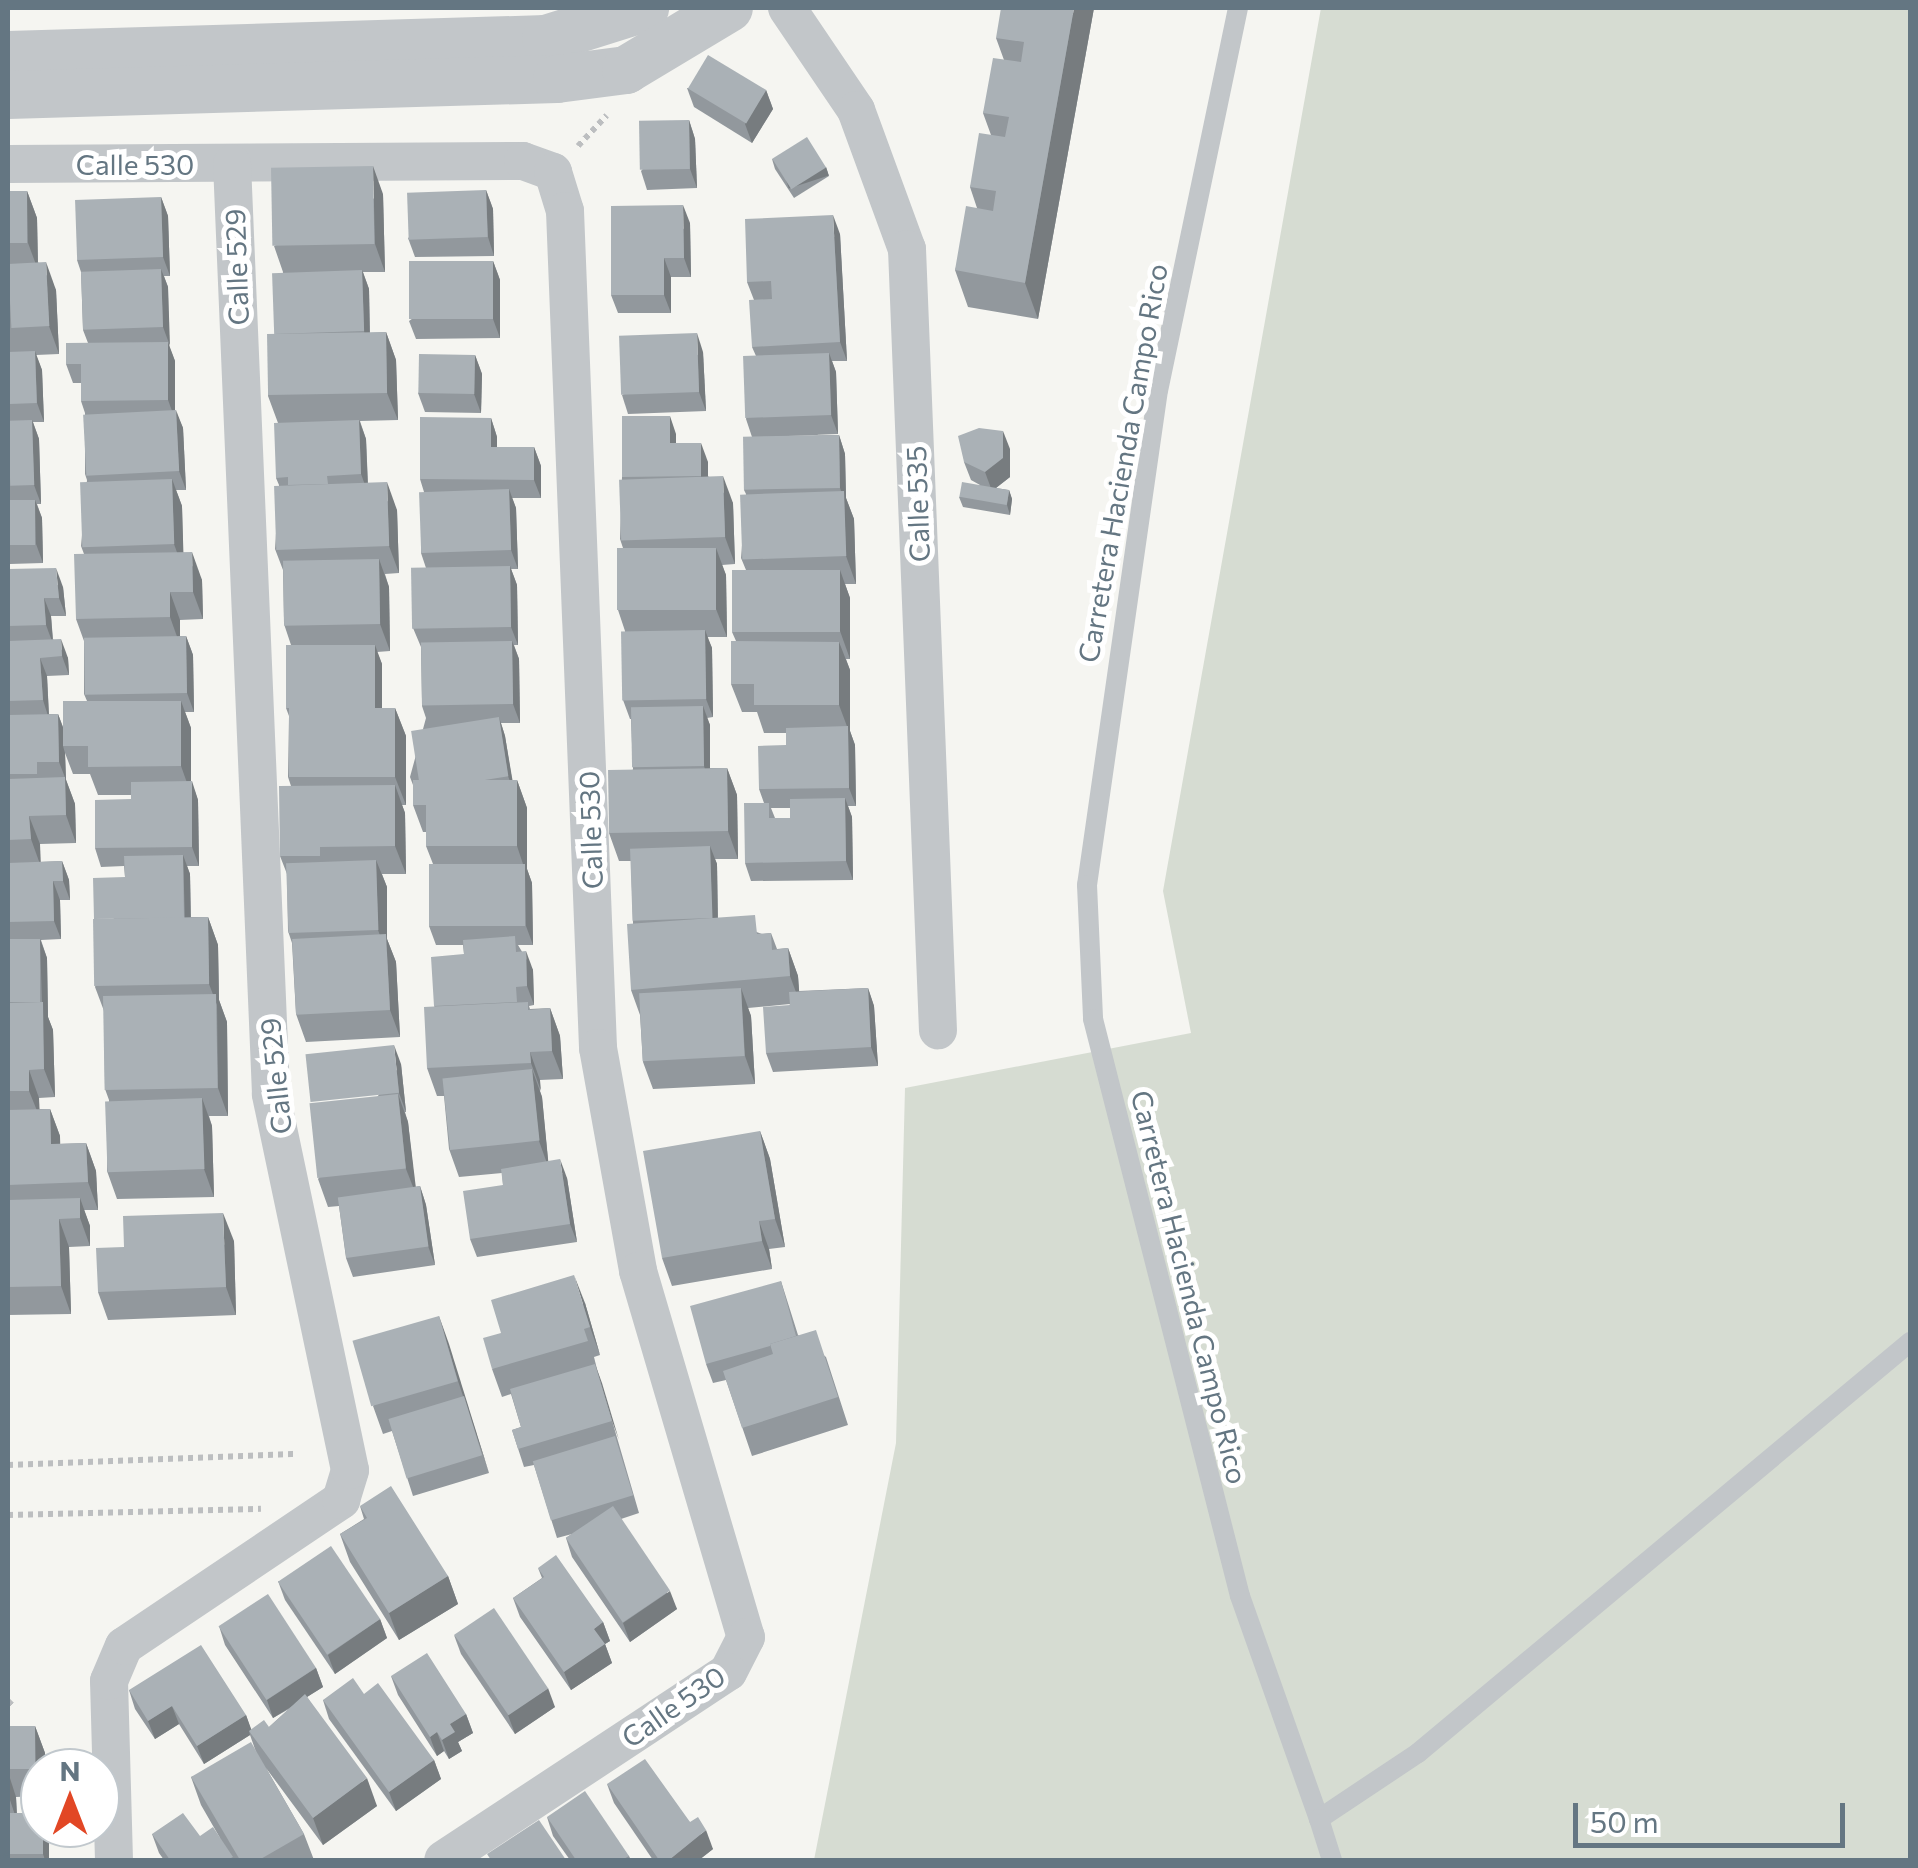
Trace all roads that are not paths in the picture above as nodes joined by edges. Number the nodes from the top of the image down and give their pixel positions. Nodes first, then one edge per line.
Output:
1 (645, 8) edge
2 (730, 8) edge
3 (786, 8) edge
4 (1238, 8) edge
5 (543, 23) edge
6 (8, 55) edge
7 (8, 94) edge
8 (8, 164) edge
9 (232, 164) junction
10 (938, 1030) dead end
11 (1910, 1342) edge
12 (1319, 1819) junction
13 (114, 1860) edge
14 (443, 1860) edge
15 (1332, 1860) edge

1 - 5 street
2 - 7 street
3 - 10 street, Calle 535
4 - 12 lane, Carretera Hacienda Campo Rico
5 - 6 street
8 - 9 street, Calle 530
9 - 13 street, Calle 529
9 - 14 street, Calle 530
11 - 12 lane
12 - 15 lane, Carretera Hacienda Campo Rico

